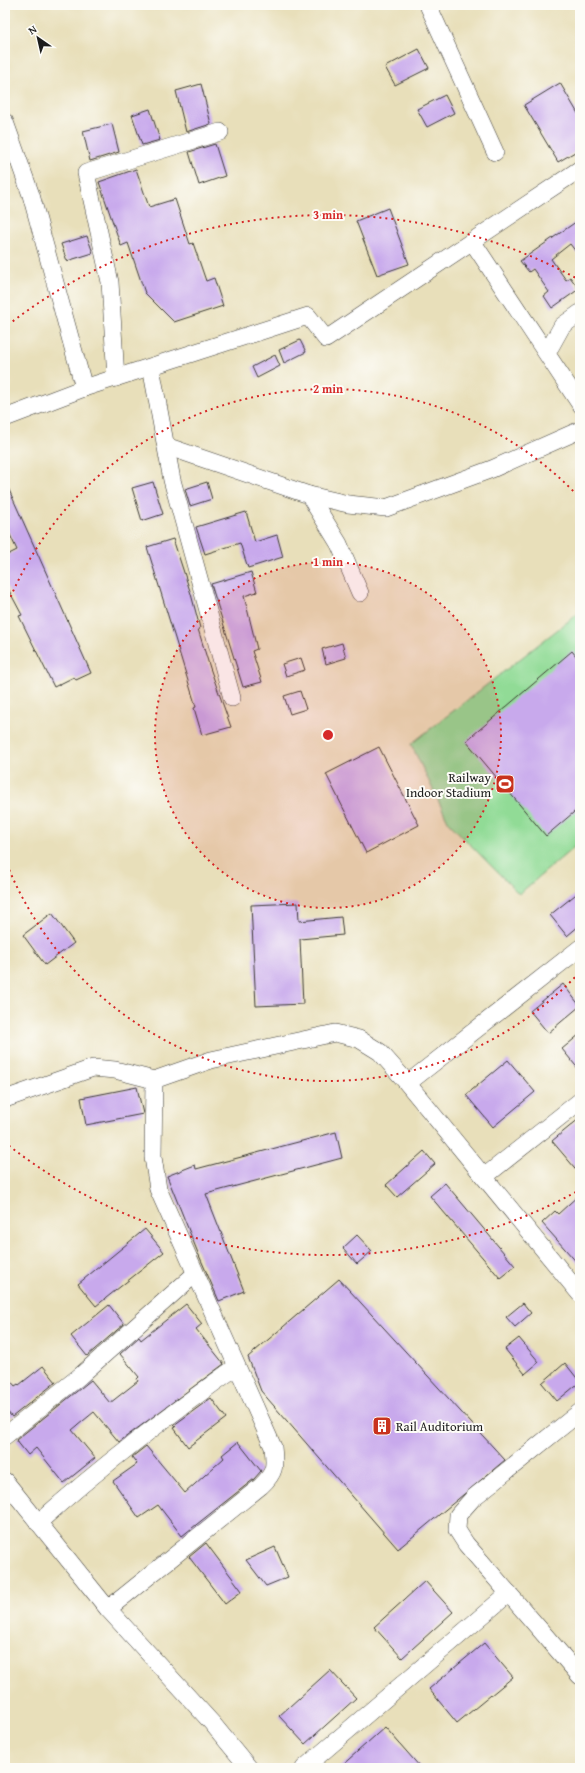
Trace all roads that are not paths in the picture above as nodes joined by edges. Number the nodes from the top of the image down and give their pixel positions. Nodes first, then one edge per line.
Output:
1 (428, 5) edge
2 (5, 122) edge
3 (220, 132) dead end
4 (495, 152) dead end
5 (580, 169) edge
6 (472, 241) junction
7 (580, 313) edge
8 (547, 353) junction
9 (151, 366) junction
10 (116, 378) junction
11 (84, 388) junction
12 (580, 404) edge
13 (5, 418) edge
14 (580, 430) edge
15 (166, 446) junction
16 (309, 494) junction
17 (360, 592) dead end
18 (232, 698) dead end
19 (580, 948) edge
20 (154, 1080) junction
21 (408, 1083) junction
22 (5, 1099) edge
23 (580, 1101) edge
24 (484, 1177) junction
25 (195, 1274) junction
26 (577, 1285) edge
27 (236, 1366) junction
28 (580, 1412) edge
29 (5, 1436) edge
30 (5, 1481) edge
31 (38, 1523) junction
32 (509, 1593) junction
33 (108, 1609) junction
34 (580, 1676) edge
35 (249, 1768) edge
36 (304, 1768) edge

1 - 4 street
2 - 11 street
3 - 10 street
5 - 6 street
6 - 8 street
6 - 9 street
7 - 8 street
8 - 12 street
9 - 10 street
9 - 15 street
10 - 11 street
11 - 13 street
14 - 16 street
15 - 16 street
15 - 18 street
16 - 17 street
19 - 21 street
20 - 21 street
20 - 22 street
20 - 25 street
21 - 24 street
23 - 24 street
24 - 26 street
25 - 27 street
25 - 29 street
27 - 31 street
27 - 33 street
28 - 32 street
30 - 31 street
31 - 33 street
32 - 34 street
32 - 36 street
33 - 35 street

